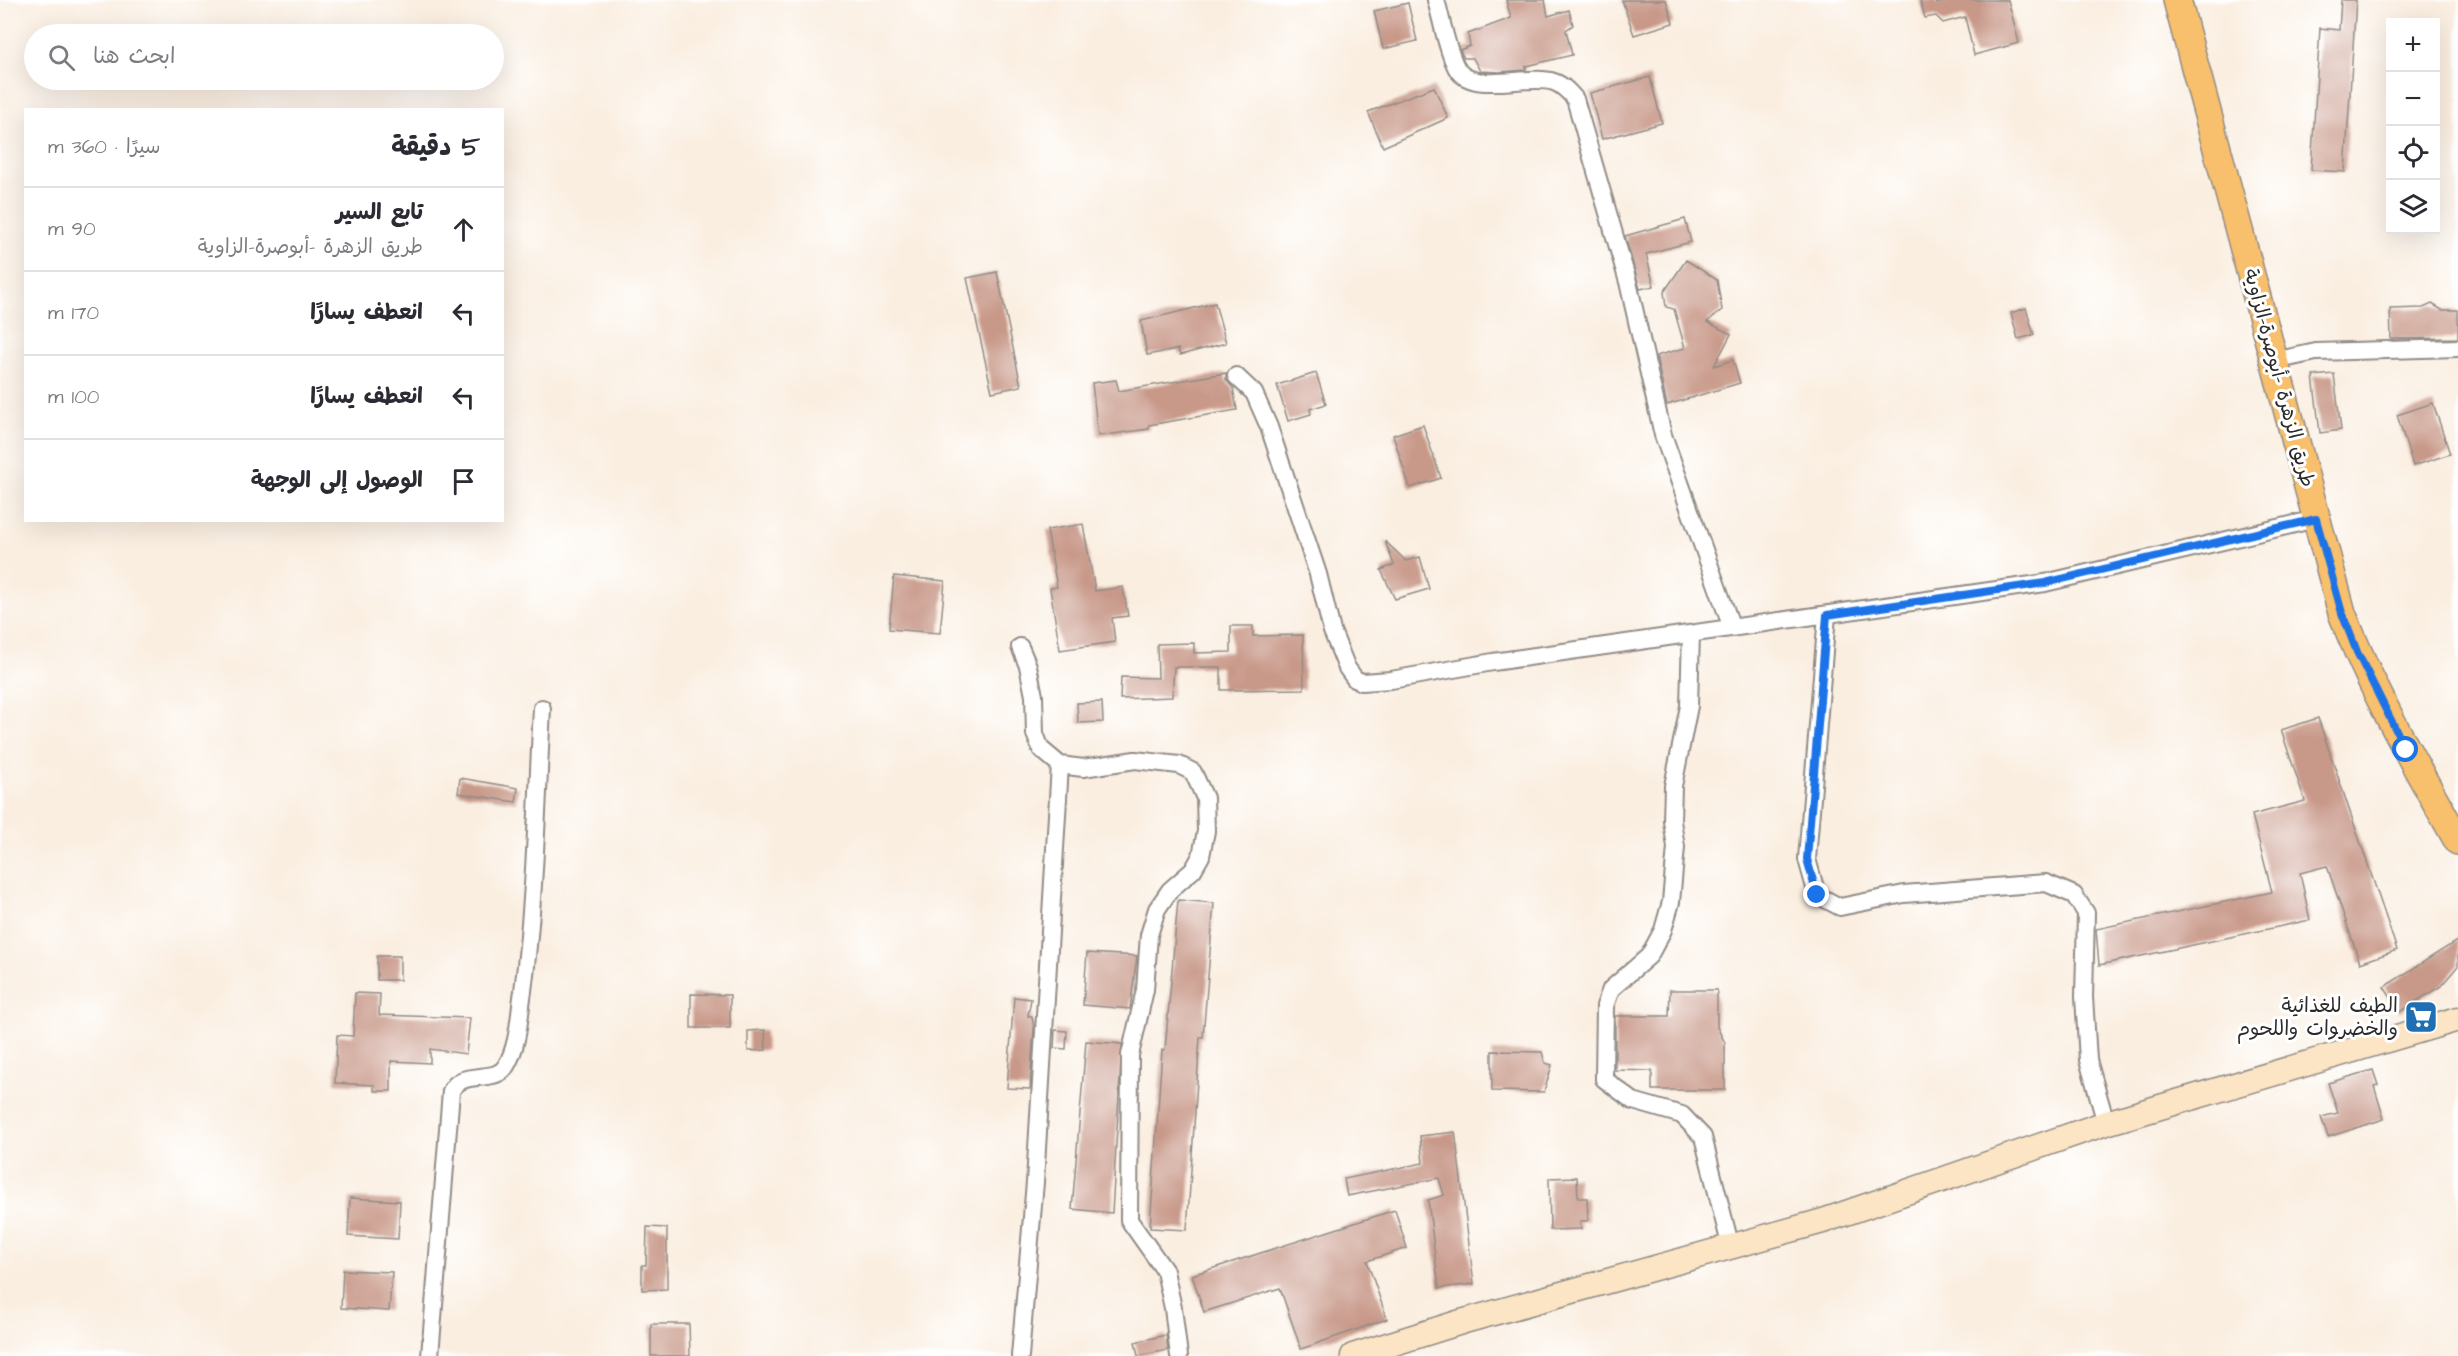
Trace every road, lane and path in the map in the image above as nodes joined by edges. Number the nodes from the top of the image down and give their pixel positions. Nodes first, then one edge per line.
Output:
1 (1436, 0) edge
2 (2176, 0) edge
3 (2458, 348) edge
4 (2274, 361) junction
5 (1236, 376) dead end
6 (2316, 519) junction
7 (1827, 615) junction
8 (1732, 628) junction
9 (1690, 634) junction
10 (1020, 647) dead end
11 (543, 708) dead end
12 (1060, 765) junction
13 (2458, 841) edge
14 (2458, 1019) edge
15 (2106, 1123) junction
16 (1731, 1248) junction
17 (430, 1356) edge
18 (1020, 1356) edge
19 (1179, 1356) edge
20 (1353, 1356) edge

1 - 8 street
2 - 4 main road, طريق الزهرة -أبوصرة-الزاوية
3 - 4 street
4 - 6 main road, طريق الزهرة -أبوصرة-الزاوية
5 - 9 street
6 - 7 street
6 - 13 main road, طريق الزهرة -أبوصرة-الزاوية
7 - 8 street
7 - 15 street
8 - 9 street
9 - 16 street
10 - 12 street
11 - 17 street
12 - 18 street
12 - 19 street
14 - 15 street
15 - 16 street
16 - 20 street

